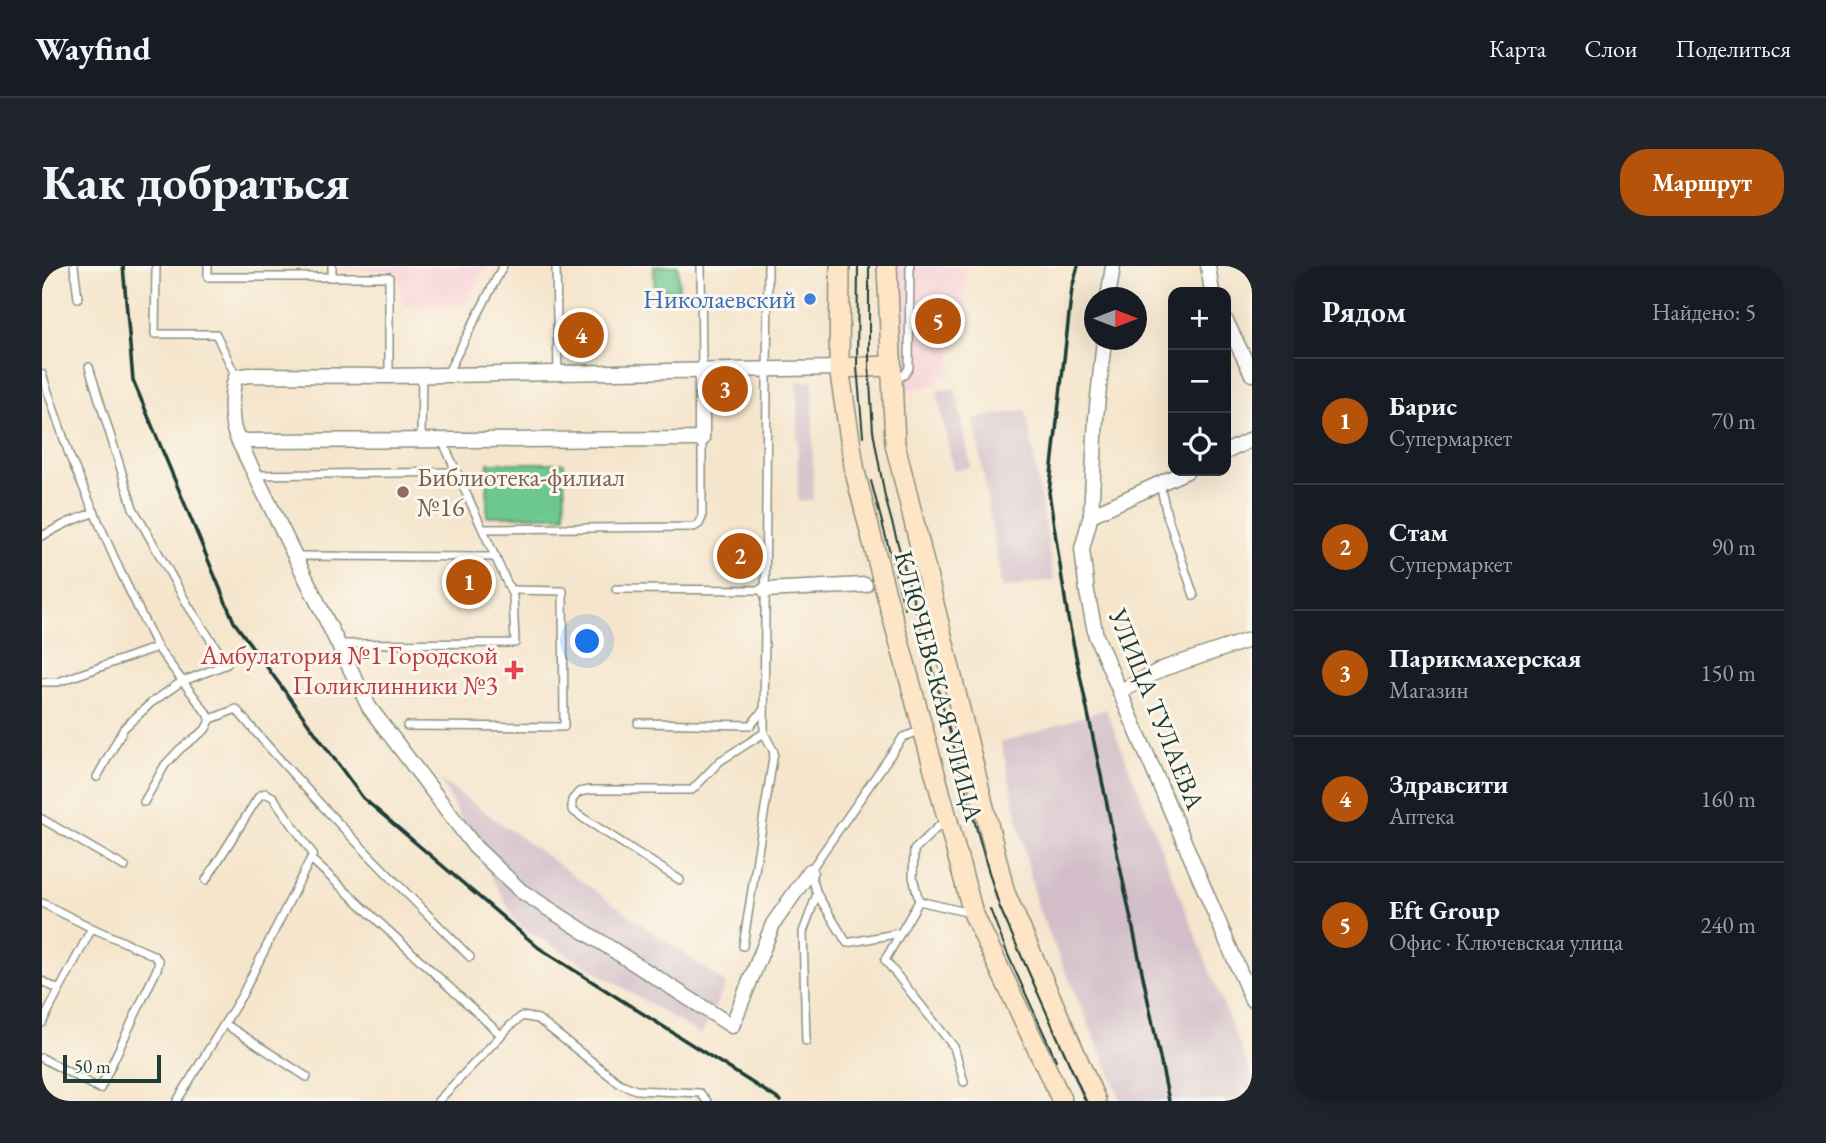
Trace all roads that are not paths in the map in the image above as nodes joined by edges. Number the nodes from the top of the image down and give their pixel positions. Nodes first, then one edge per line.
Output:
1 (74, 266) edge
2 (156, 266) edge
3 (208, 266) edge
4 (332, 266) edge
5 (503, 266) edge
6 (556, 266) edge
7 (701, 266) edge
8 (768, 266) edge
9 (841, 266) edge
10 (887, 266) edge
11 (910, 266) edge
12 (1113, 266) edge
13 (1208, 266) edge
14 (332, 277) junction
15 (1110, 287) edge
16 (1211, 287) edge
17 (78, 298) dead end
18 (1231, 331) edge
19 (1103, 350) edge
20 (89, 368) dead end
21 (839, 368) junction
22 (768, 370) junction
23 (702, 371) junction
24 (558, 373) junction
25 (890, 373) junction
26 (42, 374) edge
27 (1252, 374) edge
28 (422, 375) junction
29 (447, 375) junction
30 (389, 376) junction
31 (236, 377) junction
32 (237, 438) junction
33 (421, 439) junction
34 (442, 439) junction
35 (702, 439) junction
36 (1252, 439) edge
37 (1231, 450) edge
38 (457, 472) junction
39 (255, 475) junction
40 (1177, 476) edge
41 (1160, 484) junction
42 (95, 512) junction
43 (1091, 515) junction
44 (483, 528) junction
45 (42, 536) edge
46 (295, 556) junction
47 (496, 557) junction
48 (874, 583) junction
49 (616, 589) dead end
50 (510, 590) junction
51 (765, 590) junction
52 (1194, 596) dead end
53 (1252, 639) edge
54 (338, 644) junction
55 (157, 647) junction
56 (42, 682) edge
57 (181, 682) junction
58 (1121, 691) junction
59 (764, 709) junction
60 (211, 719) junction
61 (638, 723) dead end
62 (407, 726) dead end
63 (923, 730) junction
64 (764, 733) junction
65 (97, 777) dead end
66 (144, 803) dead end
67 (947, 818) junction
68 (42, 819) edge
69 (311, 859) junction
70 (125, 867) dead end
71 (810, 871) junction
72 (206, 880) dead end
73 (680, 880) dead end
74 (817, 894) junction
75 (919, 901) junction
76 (42, 903) edge
77 (973, 913) junction
78 (92, 928) junction
79 (900, 933) junction
80 (743, 946) dead end
81 (470, 957) dead end
82 (42, 981) edge
83 (59, 990) junction
84 (1252, 1000) edge
85 (42, 1023) edge
86 (225, 1024) junction
87 (501, 1035) junction
88 (806, 1041) dead end
89 (42, 1058) edge
90 (307, 1077) dead end
91 (964, 1082) dead end
92 (177, 1101) edge
93 (438, 1101) edge
94 (707, 1101) edge
95 (1062, 1101) edge
96 (1096, 1101) edge

1 - 17 lane
2 - 31 lane
3 - 14 lane
4 - 14 lane
5 - 29 lane
6 - 24 lane
7 - 23 lane
8 - 22 lane
9 - 21 main road, КЛЮЧЕВСКАЯ УЛИЦА
10 - 25 main road, КЛЮЧЕВСКАЯ УЛИЦА
11 - 25 lane
12 - 15 street
13 - 16 street
14 - 30 lane
18 - 27 street
19 - 43 street, УЛИЦА ТУЛАЕВА
20 - 57 lane
21 - 22 street
21 - 25 main road
21 - 48 main road, КЛЮЧЕВСКАЯ УЛИЦА
22 - 23 street
22 - 51 lane
23 - 24 street
23 - 35 street
24 - 29 street
25 - 96 main road, КЛЮЧЕВСКАЯ УЛИЦА
26 - 42 lane
28 - 29 street
28 - 30 street
28 - 33 lane
30 - 31 street
31 - 32 street
32 - 33 street
32 - 39 street
33 - 34 street
34 - 35 street
34 - 38 lane
35 - 44 lane
36 - 37 street
38 - 39 lane
38 - 44 lane
39 - 46 street
40 - 41 street
41 - 43 street
41 - 52 lane
42 - 45 lane
42 - 55 lane
43 - 58 street, УЛИЦА ТУЛАЕВА
44 - 47 lane
46 - 47 lane
46 - 54 street
47 - 50 lane
48 - 51 street
48 - 63 main road, КЛЮЧЕВСКАЯ УЛИЦА
49 - 51 lane
50 - 54 lane
50 - 62 lane
51 - 59 lane
53 - 58 street
54 - 71 street
55 - 56 lane
55 - 57 lane
57 - 60 lane
57 - 65 lane
58 - 84 street, УЛИЦА ТУЛАЕВА
59 - 61 lane
59 - 64 lane
60 - 66 lane
60 - 81 lane
63 - 67 main road, КЛЮЧЕВСКАЯ УЛИЦА
63 - 71 lane
64 - 73 lane
64 - 80 lane
67 - 75 lane
67 - 77 main road, КЛЮЧЕВСКАЯ УЛИЦА
68 - 70 lane
69 - 72 lane
69 - 86 lane
69 - 87 lane
71 - 74 lane
74 - 79 lane
74 - 88 lane
75 - 77 lane
75 - 79 lane
76 - 78 lane
77 - 95 main road, КЛЮЧЕВСКАЯ УЛИЦА
78 - 83 lane
78 - 89 lane
79 - 91 lane
82 - 83 lane
83 - 85 lane
86 - 90 lane
86 - 92 lane
87 - 93 lane
87 - 94 lane

